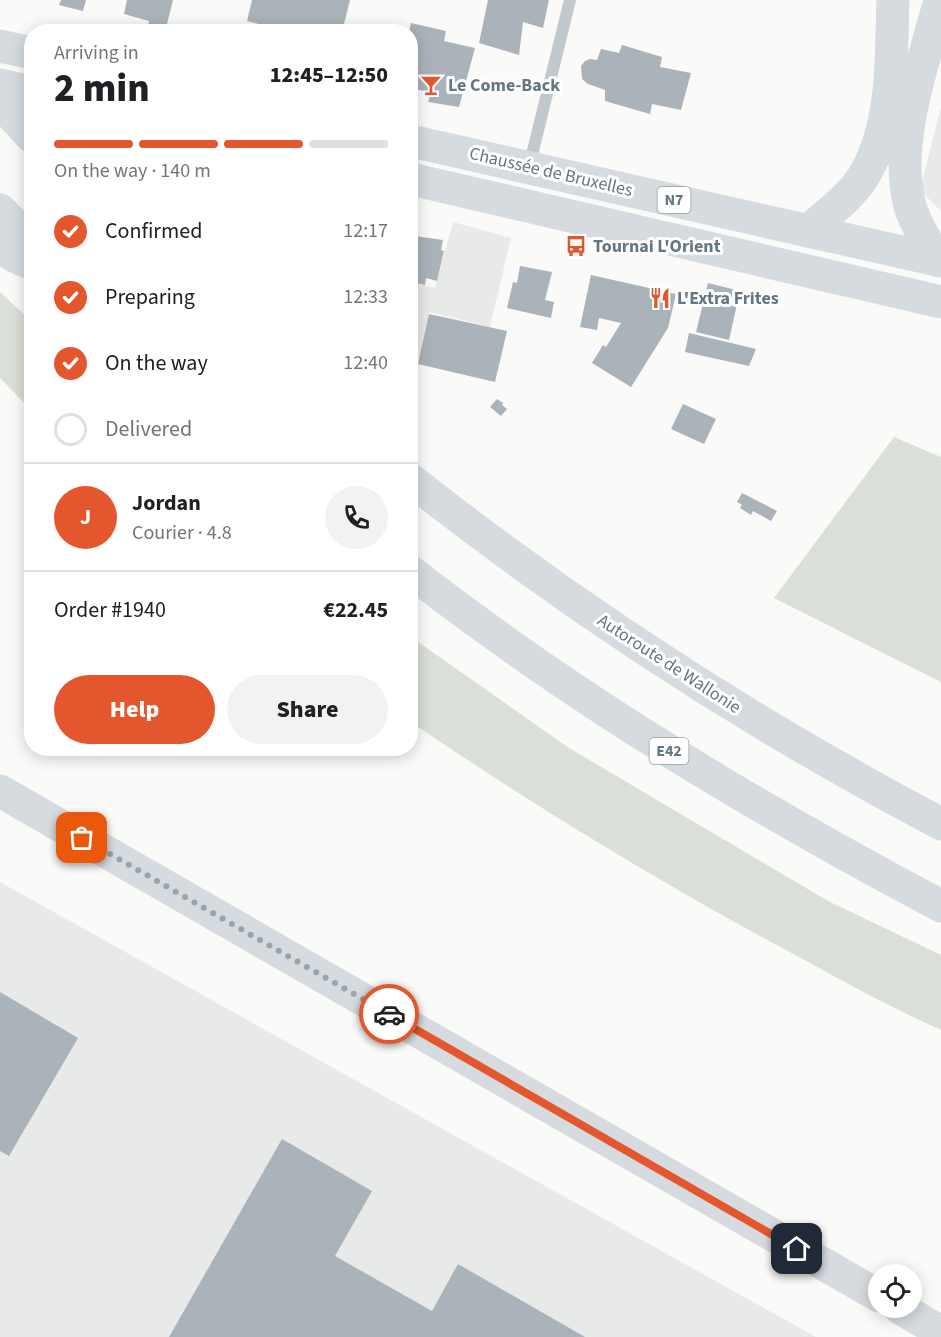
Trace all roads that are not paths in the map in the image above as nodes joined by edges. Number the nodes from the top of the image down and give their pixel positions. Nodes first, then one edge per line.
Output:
1 (570, 0) edge
2 (893, 0) edge
3 (940, 0) edge
4 (0, 46) edge
5 (24, 51) edge
6 (0, 85) edge
7 (24, 90) edge
8 (0, 102) edge
9 (24, 128) edge
10 (418, 143) edge
11 (528, 168) junction
12 (418, 181) edge
13 (0, 210) edge
14 (808, 231) junction
15 (24, 234) edge
16 (0, 246) edge
17 (24, 260) edge
18 (939, 260) edge
19 (930, 300) edge
20 (418, 486) edge
21 (418, 577) edge
22 (0, 791) edge
23 (941, 824) edge
24 (941, 906) edge
25 (868, 1290) edge
26 (917, 1318) edge
27 (941, 1332) edge

1 - 11 lane
2 - 14 main road
3 - 18 main road
4 - 5 main road
6 - 7 main road
8 - 9 main road
10 - 11 main road, Chaussée de Bruxelles / N7
11 - 14 main road, Chaussée de Bruxelles / N7
12 - 19 main road, N7
13 - 15 main road
14 - 18 main road, Chaussée de Bruxelles / N7
16 - 17 main road
20 - 23 main road, Autoroute de Wallonie
21 - 24 main road, E42
22 - 25 main road
26 - 27 main road

